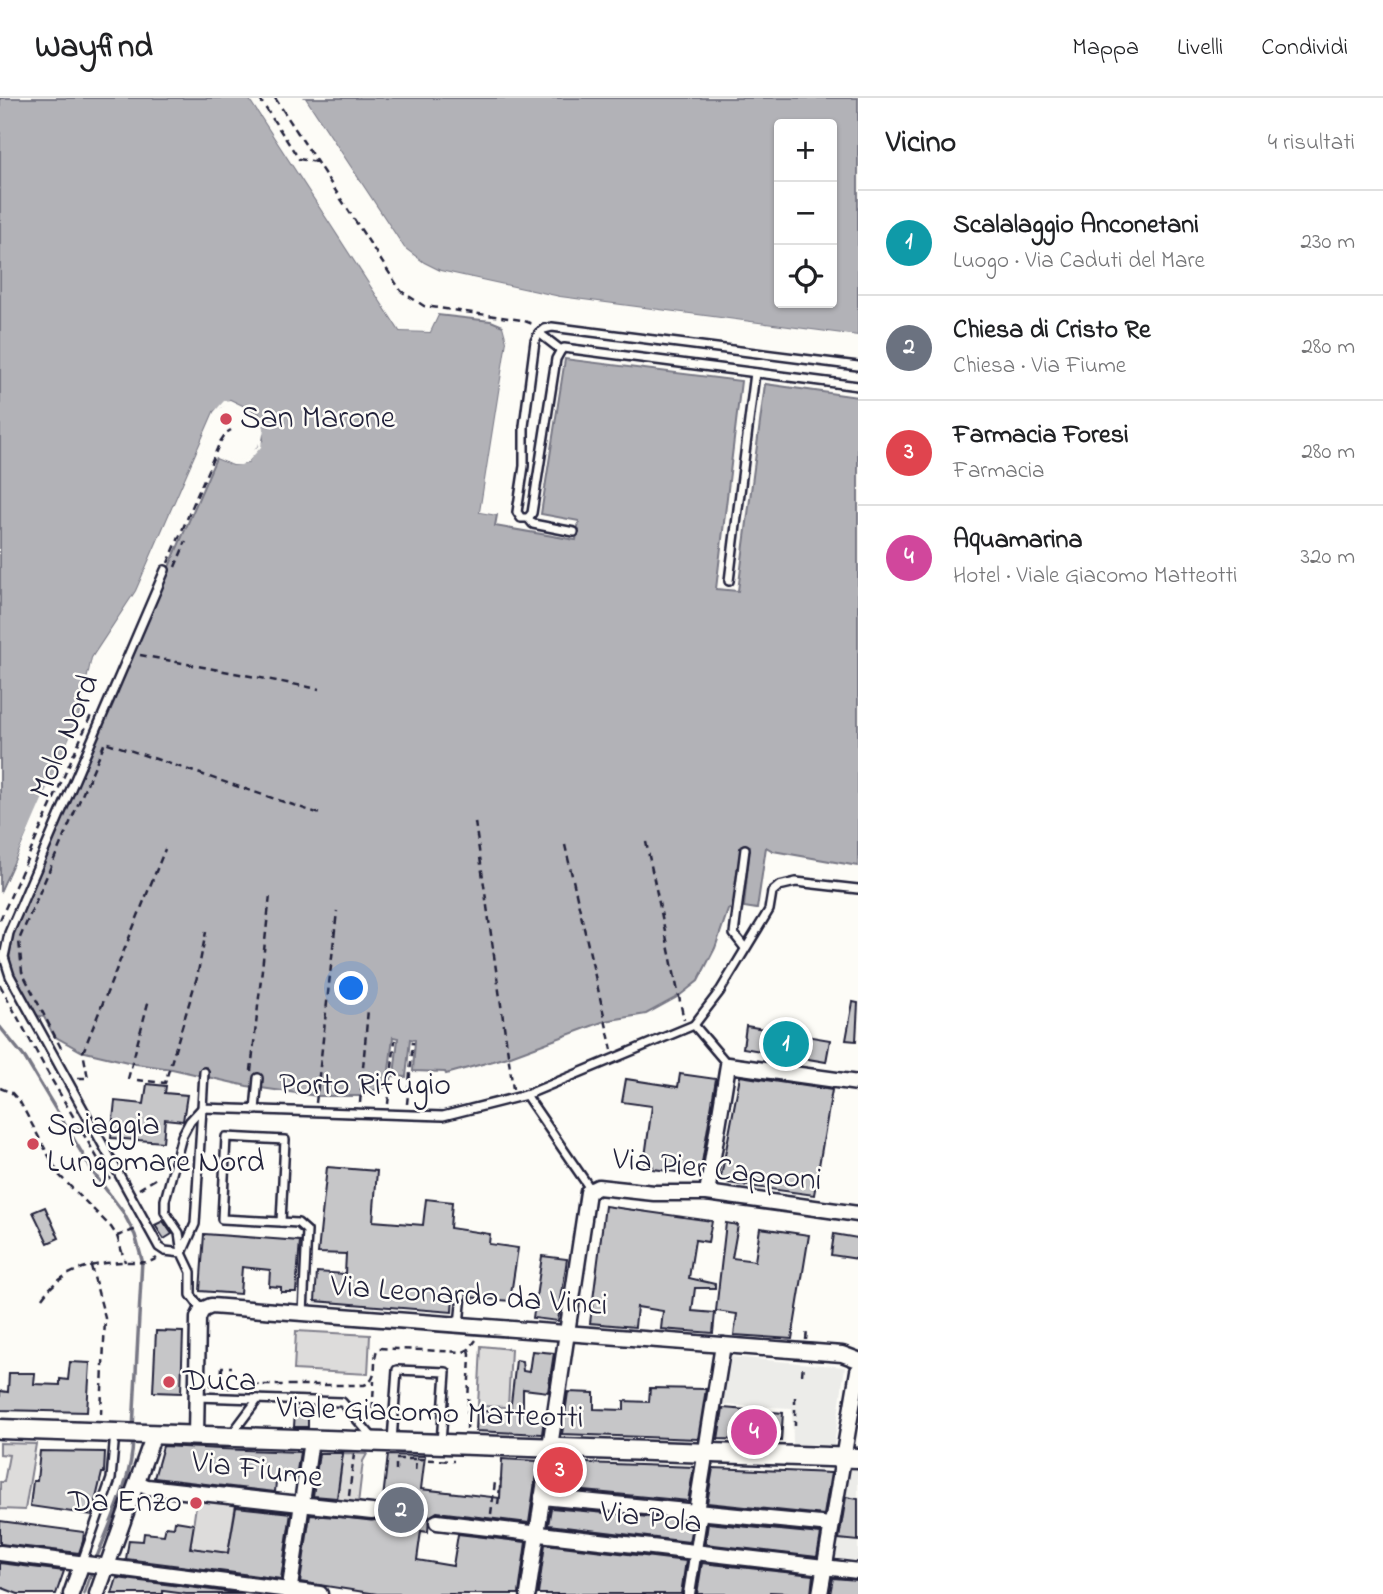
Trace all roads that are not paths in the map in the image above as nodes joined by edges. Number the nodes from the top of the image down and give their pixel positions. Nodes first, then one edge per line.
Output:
1 (542, 331) junction
2 (561, 350) junction
3 (858, 366) edge
4 (755, 373) junction
5 (858, 386) edge
6 (528, 518) junction
7 (574, 532) dead end
8 (165, 570) road end
9 (729, 581) dead end
10 (744, 849) dead end
11 (858, 889) edge
12 (745, 948) junction
13 (690, 1027) junction
14 (728, 1065) junction
15 (204, 1072) dead end
16 (254, 1081) road end
17 (858, 1083) edge
18 (526, 1095) junction
19 (202, 1108) junction
20 (255, 1110) junction
21 (591, 1189) junction
22 (707, 1193) junction
23 (858, 1214) edge
24 (281, 1222) junction
25 (182, 1253) junction
26 (461, 1295) dead end
27 (202, 1310) junction
28 (303, 1312) junction
29 (459, 1324) junction
30 (566, 1332) junction
31 (723, 1345) junction
32 (858, 1360) edge
33 (858, 1371) edge
34 (202, 1392) junction
35 (258, 1399) junction
36 (0, 1429) edge
37 (121, 1433) junction
38 (150, 1434) junction
39 (853, 1434) edge
40 (196, 1436) junction
41 (229, 1437) junction
42 (311, 1440) junction
43 (384, 1442) junction
44 (441, 1444) junction
45 (549, 1447) junction
46 (707, 1453) junction
47 (850, 1458) edge
48 (136, 1483) junction
49 (542, 1497) junction
50 (302, 1504) junction
51 (372, 1512) dead end
52 (699, 1512) junction
53 (436, 1522) dead end
54 (831, 1525) junction
55 (537, 1534) junction
56 (696, 1552) junction
57 (0, 1553) edge
58 (94, 1565) junction
59 (824, 1567) junction
60 (858, 1571) edge
61 (289, 1592) edge
62 (71, 1594) edge
63 (97, 1594) edge
64 (320, 1594) edge
65 (528, 1594) edge
66 (689, 1594) edge
67 (820, 1594) edge

1 - 2 lane
1 - 3 lane
1 - 6 lane
2 - 4 lane
2 - 6 lane
4 - 5 lane
4 - 9 lane
6 - 7 lane
8 - 25 lane, Molo Nord
10 - 12 lane
11 - 12 lane, Porto Rifugio
12 - 13 lane, Porto Rifugio
13 - 14 lane
13 - 18 lane, Porto Rifugio
14 - 17 street
14 - 22 street
15 - 19 lane
16 - 20 lane
18 - 20 lane, Porto Rifugio
18 - 21 lane
19 - 20 lane, Porto Rifugio
19 - 25 lane
19 - 25 lane
21 - 22 street, Via Pier Capponi
21 - 30 street, Via Pier Capponi
22 - 23 street, Via Pier Capponi
24 - 24 lane
24 - 28 lane
25 - 27 lane
26 - 29 lane
27 - 28 street, Via Leonardo da Vinci
27 - 34 street
28 - 29 street, Via Leonardo da Vinci
29 - 30 street, Via Leonardo da Vinci
30 - 31 street, Via Leonardo da Vinci
30 - 45 street, Via Pier Capponi
31 - 32 street, Via Leonardo da Vinci
31 - 46 street
33 - 39 street
34 - 35 lane
34 - 40 street
35 - 41 lane
35 - 43 lane
36 - 37 street, Viale Giacomo Matteotti
37 - 38 street, Viale Giacomo Matteotti
37 - 58 lane
38 - 40 street, Viale Giacomo Matteotti
38 - 48 street
39 - 47 street
40 - 41 street, Viale Giacomo Matteotti
41 - 42 street, Viale Giacomo Matteotti
42 - 43 street, Viale Giacomo Matteotti
42 - 50 street
43 - 44 street, Viale Giacomo Matteotti
43 - 44 lane
44 - 45 street, Viale Giacomo Matteotti
45 - 46 street, Viale Giacomo Matteotti
45 - 49 street, Via Pier Capponi
46 - 47 street, Viale Giacomo Matteotti
46 - 52 street
47 - 54 street
48 - 50 street, Via Fiume
48 - 58 street
49 - 52 street
49 - 55 street, Via Pier Capponi
50 - 51 street, Via Fiume
50 - 61 street
52 - 54 street
52 - 56 street
53 - 55 street, Via Pola
54 - 59 street
55 - 56 street, Via Pola
55 - 65 street, Via Pier Capponi
56 - 59 street, Via Pola
56 - 66 street
57 - 58 street
58 - 61 street
58 - 62 street
58 - 63 street
59 - 60 street, Via Pola
59 - 67 street
61 - 64 street

